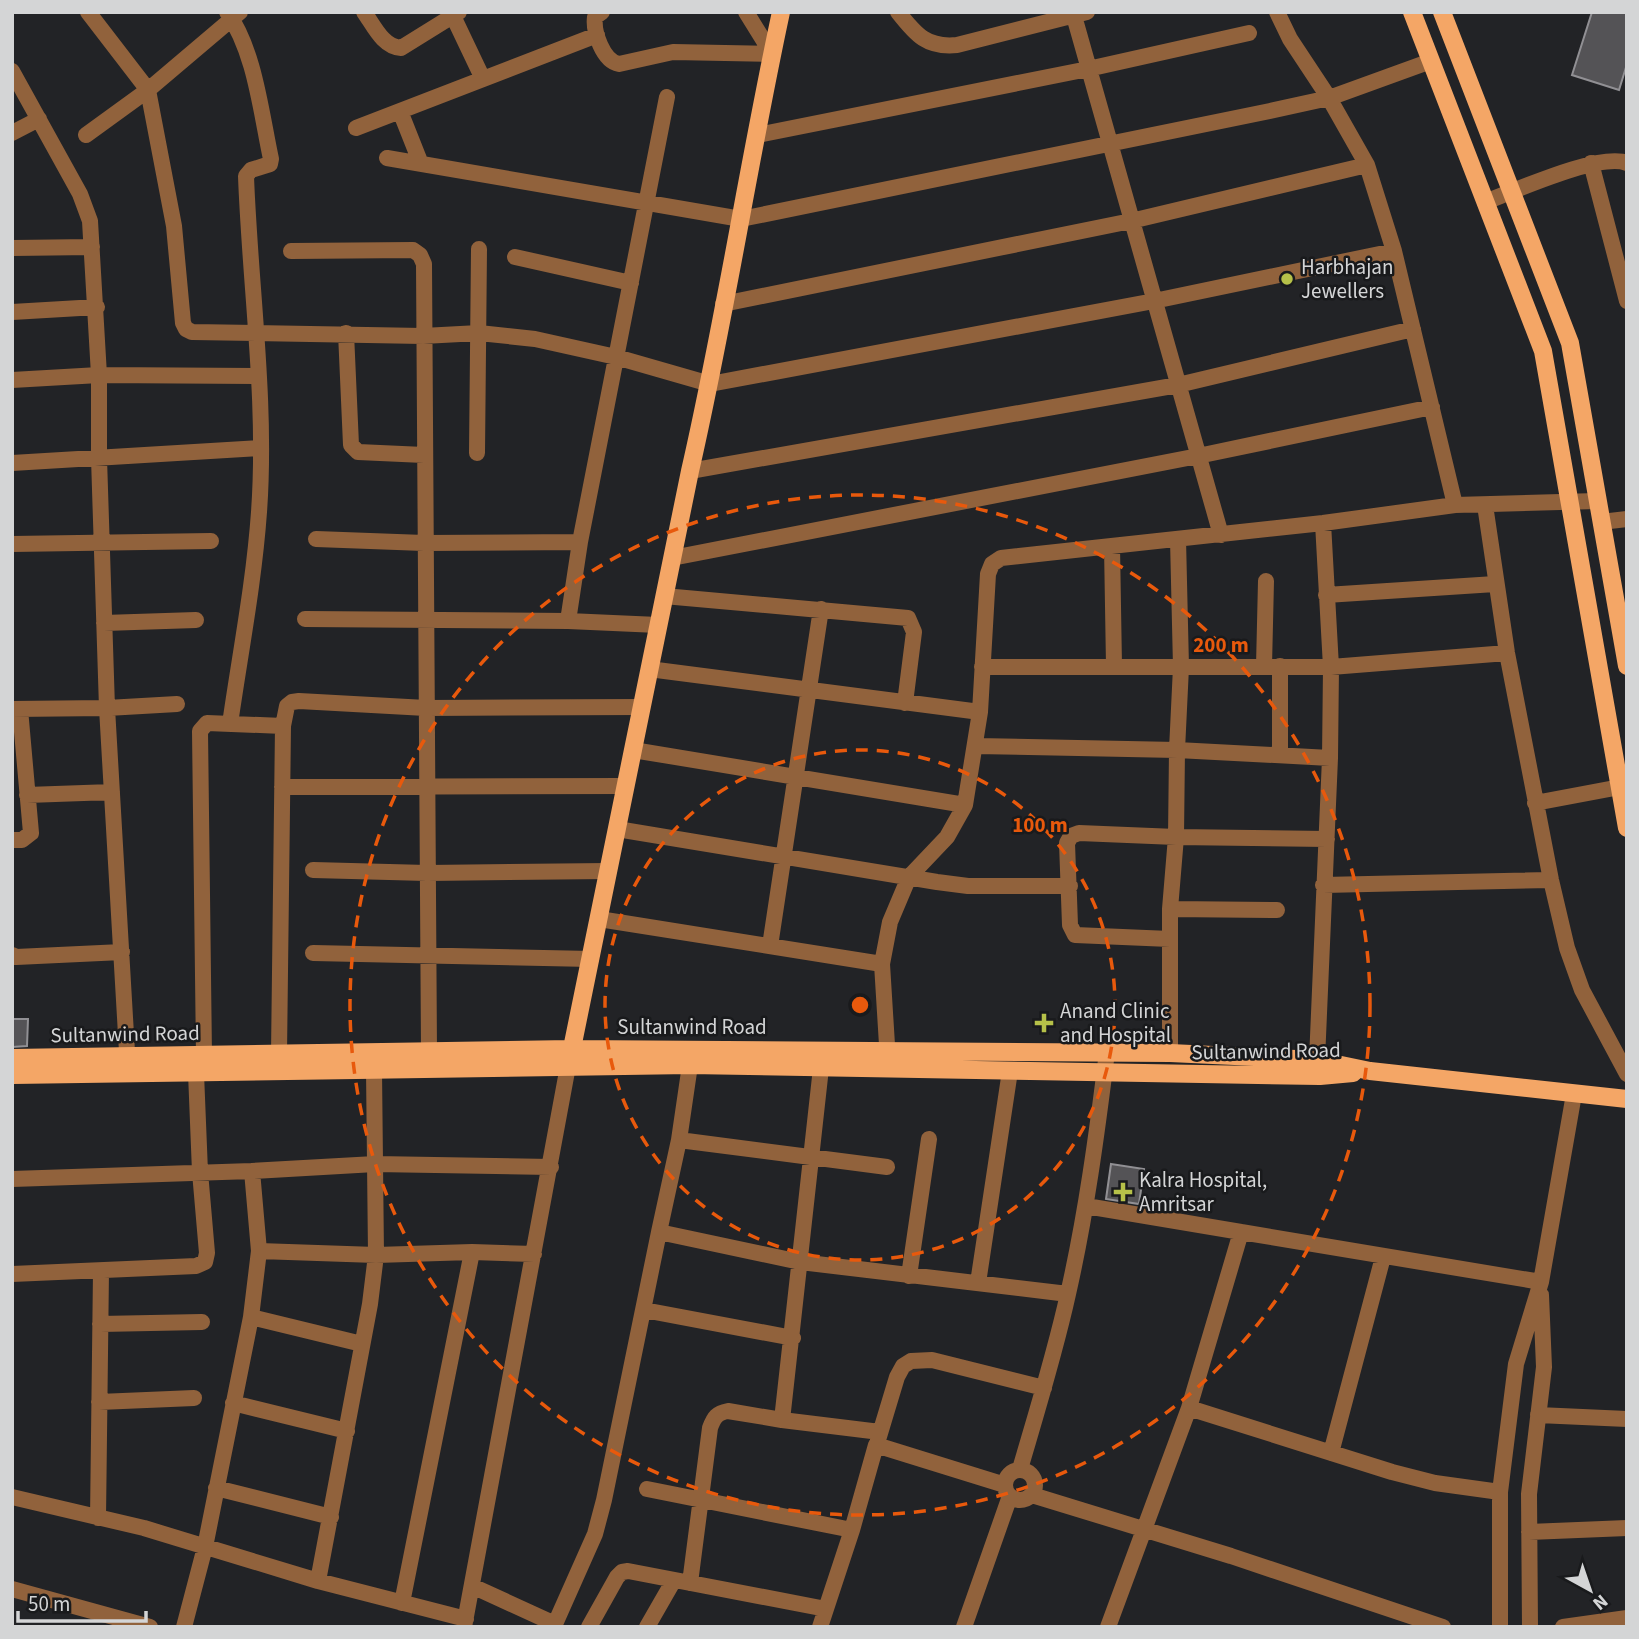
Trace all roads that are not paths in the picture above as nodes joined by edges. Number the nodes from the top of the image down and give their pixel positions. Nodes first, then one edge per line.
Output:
1 (88, 12) edge
2 (364, 12) edge
3 (602, 12) edge
4 (746, 12) edge
5 (781, 12) edge
6 (898, 12) edge
7 (1277, 12) edge
8 (1412, 12) edge
9 (1442, 12) edge
10 (233, 14) edge
11 (456, 14) edge
12 (1081, 14) edge
13 (1250, 33) dead end
14 (597, 35) junction
15 (772, 54) junction
16 (1431, 61) junction
17 (1088, 69) junction
18 (12, 71) edge
19 (483, 79) junction
20 (148, 90) junction
21 (667, 97) dead end
22 (1329, 98) junction
23 (400, 111) junction
24 (39, 119) junction
25 (356, 128) dead end
26 (12, 133) edge
27 (86, 135) dead end
28 (758, 135) junction
29 (1109, 143) junction
30 (387, 158) dead end
31 (1591, 163) junction
32 (1627, 163) edge
33 (421, 164) junction
34 (1367, 165) junction
35 (1512, 193) junction
36 (1485, 202) junction
37 (645, 203) junction
38 (741, 219) junction
39 (1131, 221) junction
40 (92, 247) junction
41 (12, 248) edge
42 (479, 249) dead end
43 (291, 251) dead end
44 (1394, 251) junction
45 (515, 257) dead end
46 (631, 283) junction
47 (1154, 301) junction
48 (1627, 301) edge
49 (723, 304) junction
50 (97, 307) junction
51 (12, 312) edge
52 (1413, 330) junction
53 (256, 333) junction
54 (346, 333) junction
55 (478, 333) junction
56 (423, 336) junction
57 (616, 357) junction
58 (99, 375) junction
59 (258, 376) junction
60 (12, 380) edge
61 (710, 383) junction
62 (1178, 385) junction
63 (1432, 407) junction
64 (260, 448) junction
65 (477, 453) dead end
66 (424, 455) junction
67 (1198, 457) junction
68 (99, 458) junction
69 (12, 463) edge
70 (690, 471) junction
71 (1597, 500) junction
72 (1569, 502) junction
73 (1455, 505) junction
74 (1485, 505) junction
75 (1627, 519) edge
76 (1601, 522) junction
77 (1323, 523) junction
78 (1221, 535) junction
79 (316, 539) dead end
80 (1178, 539) junction
81 (211, 541) dead end
82 (102, 542) junction
83 (580, 542) junction
84 (425, 543) junction
85 (12, 544) edge
86 (1112, 547) junction
87 (672, 558) junction
88 (1266, 581) dead end
89 (1495, 584) junction
90 (1326, 595) junction
91 (664, 596) junction
92 (821, 610) junction
93 (305, 619) dead end
94 (196, 620) dead end
95 (425, 620) junction
96 (568, 621) junction
97 (104, 623) junction
98 (658, 625) junction
99 (1507, 653) junction
100 (1114, 666) junction
101 (1272, 666) junction
102 (1627, 666) edge
103 (982, 667) junction
104 (1181, 667) junction
105 (1331, 667) junction
106 (649, 669) junction
107 (809, 690) junction
108 (905, 703) junction
109 (177, 704) dead end
110 (642, 707) junction
111 (107, 708) junction
112 (426, 708) junction
113 (16, 709) edge
114 (980, 712) junction
115 (230, 724) junction
116 (283, 726) junction
117 (976, 746) junction
118 (633, 750) junction
119 (1177, 750) junction
120 (1280, 755) junction
121 (1330, 758) junction
122 (796, 777) junction
123 (624, 786) junction
124 (282, 787) junction
125 (1620, 787) junction
126 (426, 788) junction
127 (112, 792) junction
128 (27, 795) junction
129 (1535, 803) junction
130 (965, 805) junction
131 (1627, 828) edge
132 (617, 829) junction
133 (1176, 837) junction
134 (1327, 839) junction
135 (12, 840) edge
136 (783, 856) junction
137 (313, 870) dead end
138 (608, 871) junction
139 (427, 873) junction
140 (909, 877) junction
141 (1551, 880) junction
142 (1323, 885) junction
143 (1070, 886) junction
144 (1170, 909) junction
145 (1277, 910) dead end
146 (599, 919) junction
147 (1170, 939) junction
148 (770, 946) junction
149 (122, 952) junction
150 (313, 953) dead end
151 (12, 955) edge
152 (428, 956) junction
153 (591, 958) junction
154 (882, 964) junction
155 (887, 1051) junction
156 (429, 1052) junction
157 (1107, 1052) junction
158 (1170, 1053) junction
159 (279, 1054) junction
160 (204, 1056) junction
161 (12, 1058) edge
162 (570, 1058) junction
163 (1317, 1060) junction
164 (128, 1065) junction
165 (690, 1065) junction
166 (821, 1068) junction
167 (888, 1069) junction
168 (374, 1070) junction
169 (1010, 1071) junction
170 (1370, 1071) junction
171 (196, 1073) junction
172 (1104, 1074) junction
173 (1627, 1074) edge
174 (12, 1075) edge
175 (1574, 1094) junction
176 (1627, 1100) edge
177 (929, 1139) dead end
178 (679, 1140) junction
179 (811, 1158) junction
180 (376, 1164) junction
181 (551, 1167) junction
182 (887, 1167) dead end
183 (252, 1171) junction
184 (200, 1172) junction
185 (12, 1179) edge
186 (1086, 1206) junction
187 (659, 1232) junction
188 (1241, 1232) junction
189 (259, 1251) junction
190 (472, 1252) junction
191 (534, 1254) junction
192 (376, 1255) junction
193 (1383, 1257) junction
194 (800, 1262) junction
195 (100, 1270) junction
196 (12, 1274) edge
197 (908, 1276) junction
198 (1541, 1282) junction
199 (978, 1283) junction
200 (1068, 1294) junction
201 (644, 1310) junction
202 (251, 1317) junction
203 (202, 1322) dead end
204 (100, 1324) junction
205 (793, 1338) junction
206 (362, 1344) junction
207 (1044, 1388) junction
208 (194, 1398) dead end
209 (99, 1402) junction
210 (233, 1402) junction
211 (1189, 1408) junction
212 (1538, 1415) junction
213 (1627, 1419) edge
214 (782, 1420) junction
215 (347, 1431) junction
216 (878, 1439) junction
217 (1331, 1453) junction
218 (1020, 1469) junction
219 (216, 1488) junction
220 (647, 1489) dead end
221 (1007, 1491) junction
222 (1500, 1492) junction
223 (1031, 1495) junction
224 (12, 1497) edge
225 (702, 1500) junction
226 (331, 1517) junction
227 (99, 1518) junction
228 (1627, 1528) edge
229 (1144, 1529) junction
230 (852, 1530) junction
231 (1529, 1532) junction
232 (205, 1547) junction
233 (318, 1581) junction
234 (682, 1581) junction
235 (472, 1586) junction
236 (12, 1590) edge
237 (402, 1603) junction
238 (826, 1609) junction
239 (1627, 1618) edge
240 (120, 1623) edge
241 (465, 1623) edge
242 (560, 1625) edge
243 (150, 1627) edge
244 (184, 1627) edge
245 (589, 1627) edge
246 (647, 1627) edge
247 (820, 1627) edge
248 (964, 1627) edge
249 (1108, 1627) edge
250 (1443, 1627) edge
251 (1500, 1627) edge
252 (1514, 1627) edge
253 (1521, 1627) edge
254 (1530, 1627) edge
255 (1563, 1627) edge

1 - 20 street
2 - 11 street
3 - 14 street
4 - 15 street
5 - 15 main road
6 - 12 street
7 - 22 street
8 - 16 main road
9 - 35 main road
10 - 20 street
10 - 53 street
11 - 19 street
12 - 17 street
13 - 17 street
14 - 15 street
14 - 19 street
15 - 28 main road
16 - 22 street
16 - 36 main road
17 - 28 street
17 - 29 street
18 - 24 street
19 - 23 street
20 - 27 street
20 - 53 street
21 - 37 street
22 - 29 street
22 - 34 street
23 - 25 street
23 - 33 street
24 - 26 street
24 - 40 street
28 - 38 main road
29 - 38 street
29 - 39 street
30 - 33 street
31 - 32 street
31 - 35 street
31 - 48 street
33 - 37 street
34 - 39 street
34 - 44 street
35 - 36 street
35 - 71 main road
36 - 72 main road
37 - 38 street
37 - 46 street
38 - 49 main road
39 - 47 street
39 - 49 street
40 - 41 street
40 - 50 street
42 - 55 street
43 - 56 street
44 - 47 street
44 - 52 street
45 - 46 street
46 - 57 street
47 - 61 street
47 - 62 street
49 - 61 main road
50 - 51 street
50 - 58 street
52 - 62 street
52 - 63 street
53 - 54 street
53 - 59 street
54 - 56 street
54 - 66 street
55 - 56 street
55 - 57 street
55 - 65 street
56 - 66 street
57 - 61 street
57 - 83 street
58 - 59 street
58 - 60 street
58 - 68 street
59 - 64 street
61 - 70 main road
62 - 67 street
62 - 70 street
63 - 67 street
63 - 73 street
64 - 68 street
64 - 115 street
66 - 84 street
67 - 78 street
67 - 87 street
68 - 69 street
68 - 82 street
70 - 87 main road
71 - 72 street
71 - 76 main road
72 - 74 street
72 - 125 main road
73 - 74 street
73 - 77 street
74 - 89 street
75 - 76 street
76 - 102 main road
77 - 78 street
77 - 90 street
78 - 80 street
79 - 84 street
80 - 86 street
80 - 104 street
81 - 82 street
82 - 85 street
82 - 97 street
83 - 84 street
83 - 96 street
84 - 95 street
86 - 100 street
86 - 103 street
87 - 91 main road
88 - 101 street
89 - 90 street
89 - 99 street
90 - 105 street
91 - 92 street
91 - 98 main road
92 - 107 street
92 - 108 street
93 - 95 street
94 - 97 street
95 - 96 street
95 - 112 street
96 - 98 street
97 - 111 street
98 - 106 main road
99 - 105 street
99 - 129 street
100 - 103 street
100 - 104 street
101 - 104 street
101 - 105 street
101 - 120 street
103 - 114 street
104 - 119 street
105 - 121 street
106 - 107 street
106 - 110 main road
107 - 108 street
107 - 122 street
108 - 114 street
109 - 111 street
110 - 112 street
110 - 118 main road
111 - 113 street
111 - 127 street
112 - 116 street
112 - 126 street
113 - 128 street
114 - 117 street
115 - 116 street
115 - 160 street
116 - 124 street
117 - 119 street
117 - 130 street
118 - 122 street
118 - 123 main road
119 - 120 street
119 - 133 street
120 - 121 street
121 - 134 street
122 - 130 street
122 - 136 street
123 - 126 street
123 - 132 main road
124 - 126 street
124 - 159 street
125 - 129 street
125 - 131 main road
126 - 139 street
127 - 128 street
127 - 149 street
128 - 135 street
129 - 141 street
130 - 140 street
132 - 136 street
132 - 138 main road
133 - 134 street
133 - 143 street
133 - 144 street
134 - 142 street
136 - 140 street
136 - 148 street
137 - 139 street
138 - 139 street
138 - 146 main road
139 - 152 street
140 - 143 street
140 - 154 street
141 - 142 street
141 - 173 street
142 - 163 street
143 - 147 street
144 - 145 street
144 - 147 street
146 - 148 street
146 - 153 main road
147 - 158 street
148 - 154 street
149 - 151 street
149 - 164 street
150 - 152 street
152 - 153 street
152 - 156 street
153 - 162 main road
154 - 155 street
155 - 157 main road, Sultanwind Road
155 - 162 main road, Sultanwind Road
155 - 167 street
156 - 159 main road, Sultanwind Road
156 - 162 main road, Sultanwind Road
157 - 158 main road, Sultanwind Road
157 - 172 street
158 - 163 main road, Sultanwind Road
159 - 160 main road, Sultanwind Road
160 - 164 main road, Sultanwind Road
161 - 164 main road, Sultanwind Road
162 - 165 main road, Sultanwind Road
162 - 168 main road, Sultanwind Road
162 - 181 street
163 - 170 main road, Sultanwind Road
164 - 171 main road, Sultanwind Road
164 - 174 main road
165 - 166 main road, Sultanwind Road
165 - 178 street
166 - 167 main road, Sultanwind Road
166 - 179 street
167 - 169 main road, Sultanwind Road
168 - 171 main road, Sultanwind Road
168 - 180 street
169 - 172 main road, Sultanwind Road
169 - 199 street
170 - 172 main road, Sultanwind Road
170 - 175 main road, Sultanwind Road
171 - 184 street
172 - 186 street
175 - 176 main road, Sultanwind Road
175 - 198 street
177 - 197 street
178 - 179 street
178 - 187 street
179 - 182 street
179 - 194 street
180 - 181 street
180 - 183 street
180 - 192 street
181 - 191 street
183 - 184 street
183 - 189 street
184 - 185 street
184 - 195 street
186 - 188 street
186 - 200 street
187 - 194 street
187 - 201 street
188 - 193 street
188 - 211 street
189 - 192 street
189 - 202 street
190 - 191 street
190 - 192 street
190 - 237 street
191 - 235 street
192 - 206 street
193 - 198 street
193 - 217 street
194 - 197 street
194 - 205 street
195 - 196 street
195 - 204 street
197 - 199 street
198 - 212 street
198 - 222 street
199 - 200 street
200 - 207 street
201 - 205 street
201 - 242 street
202 - 206 street
202 - 210 street
203 - 204 street
204 - 209 street
205 - 214 street
206 - 215 street
207 - 216 street
207 - 218 street
208 - 209 street
209 - 227 street
210 - 215 street
210 - 219 street
211 - 217 street
211 - 229 street
212 - 213 street
212 - 231 street
214 - 216 street
214 - 225 street
215 - 226 street
216 - 221 street
216 - 230 street
217 - 222 street
218 - 221 street
218 - 223 street
219 - 226 street
219 - 232 street
220 - 225 street
221 - 223 street
221 - 248 street
222 - 251 street
223 - 229 street
224 - 227 street
225 - 230 street
225 - 234 street
226 - 233 street
227 - 232 street
228 - 231 street
229 - 249 street
229 - 250 street
230 - 238 street
231 - 254 street
232 - 233 street
232 - 244 street
233 - 237 street
234 - 238 street
234 - 245 street
234 - 246 street
235 - 241 street
235 - 242 street
236 - 240 street
237 - 241 street
238 - 247 street
239 - 255 street
240 - 243 street
252 - 253 street

